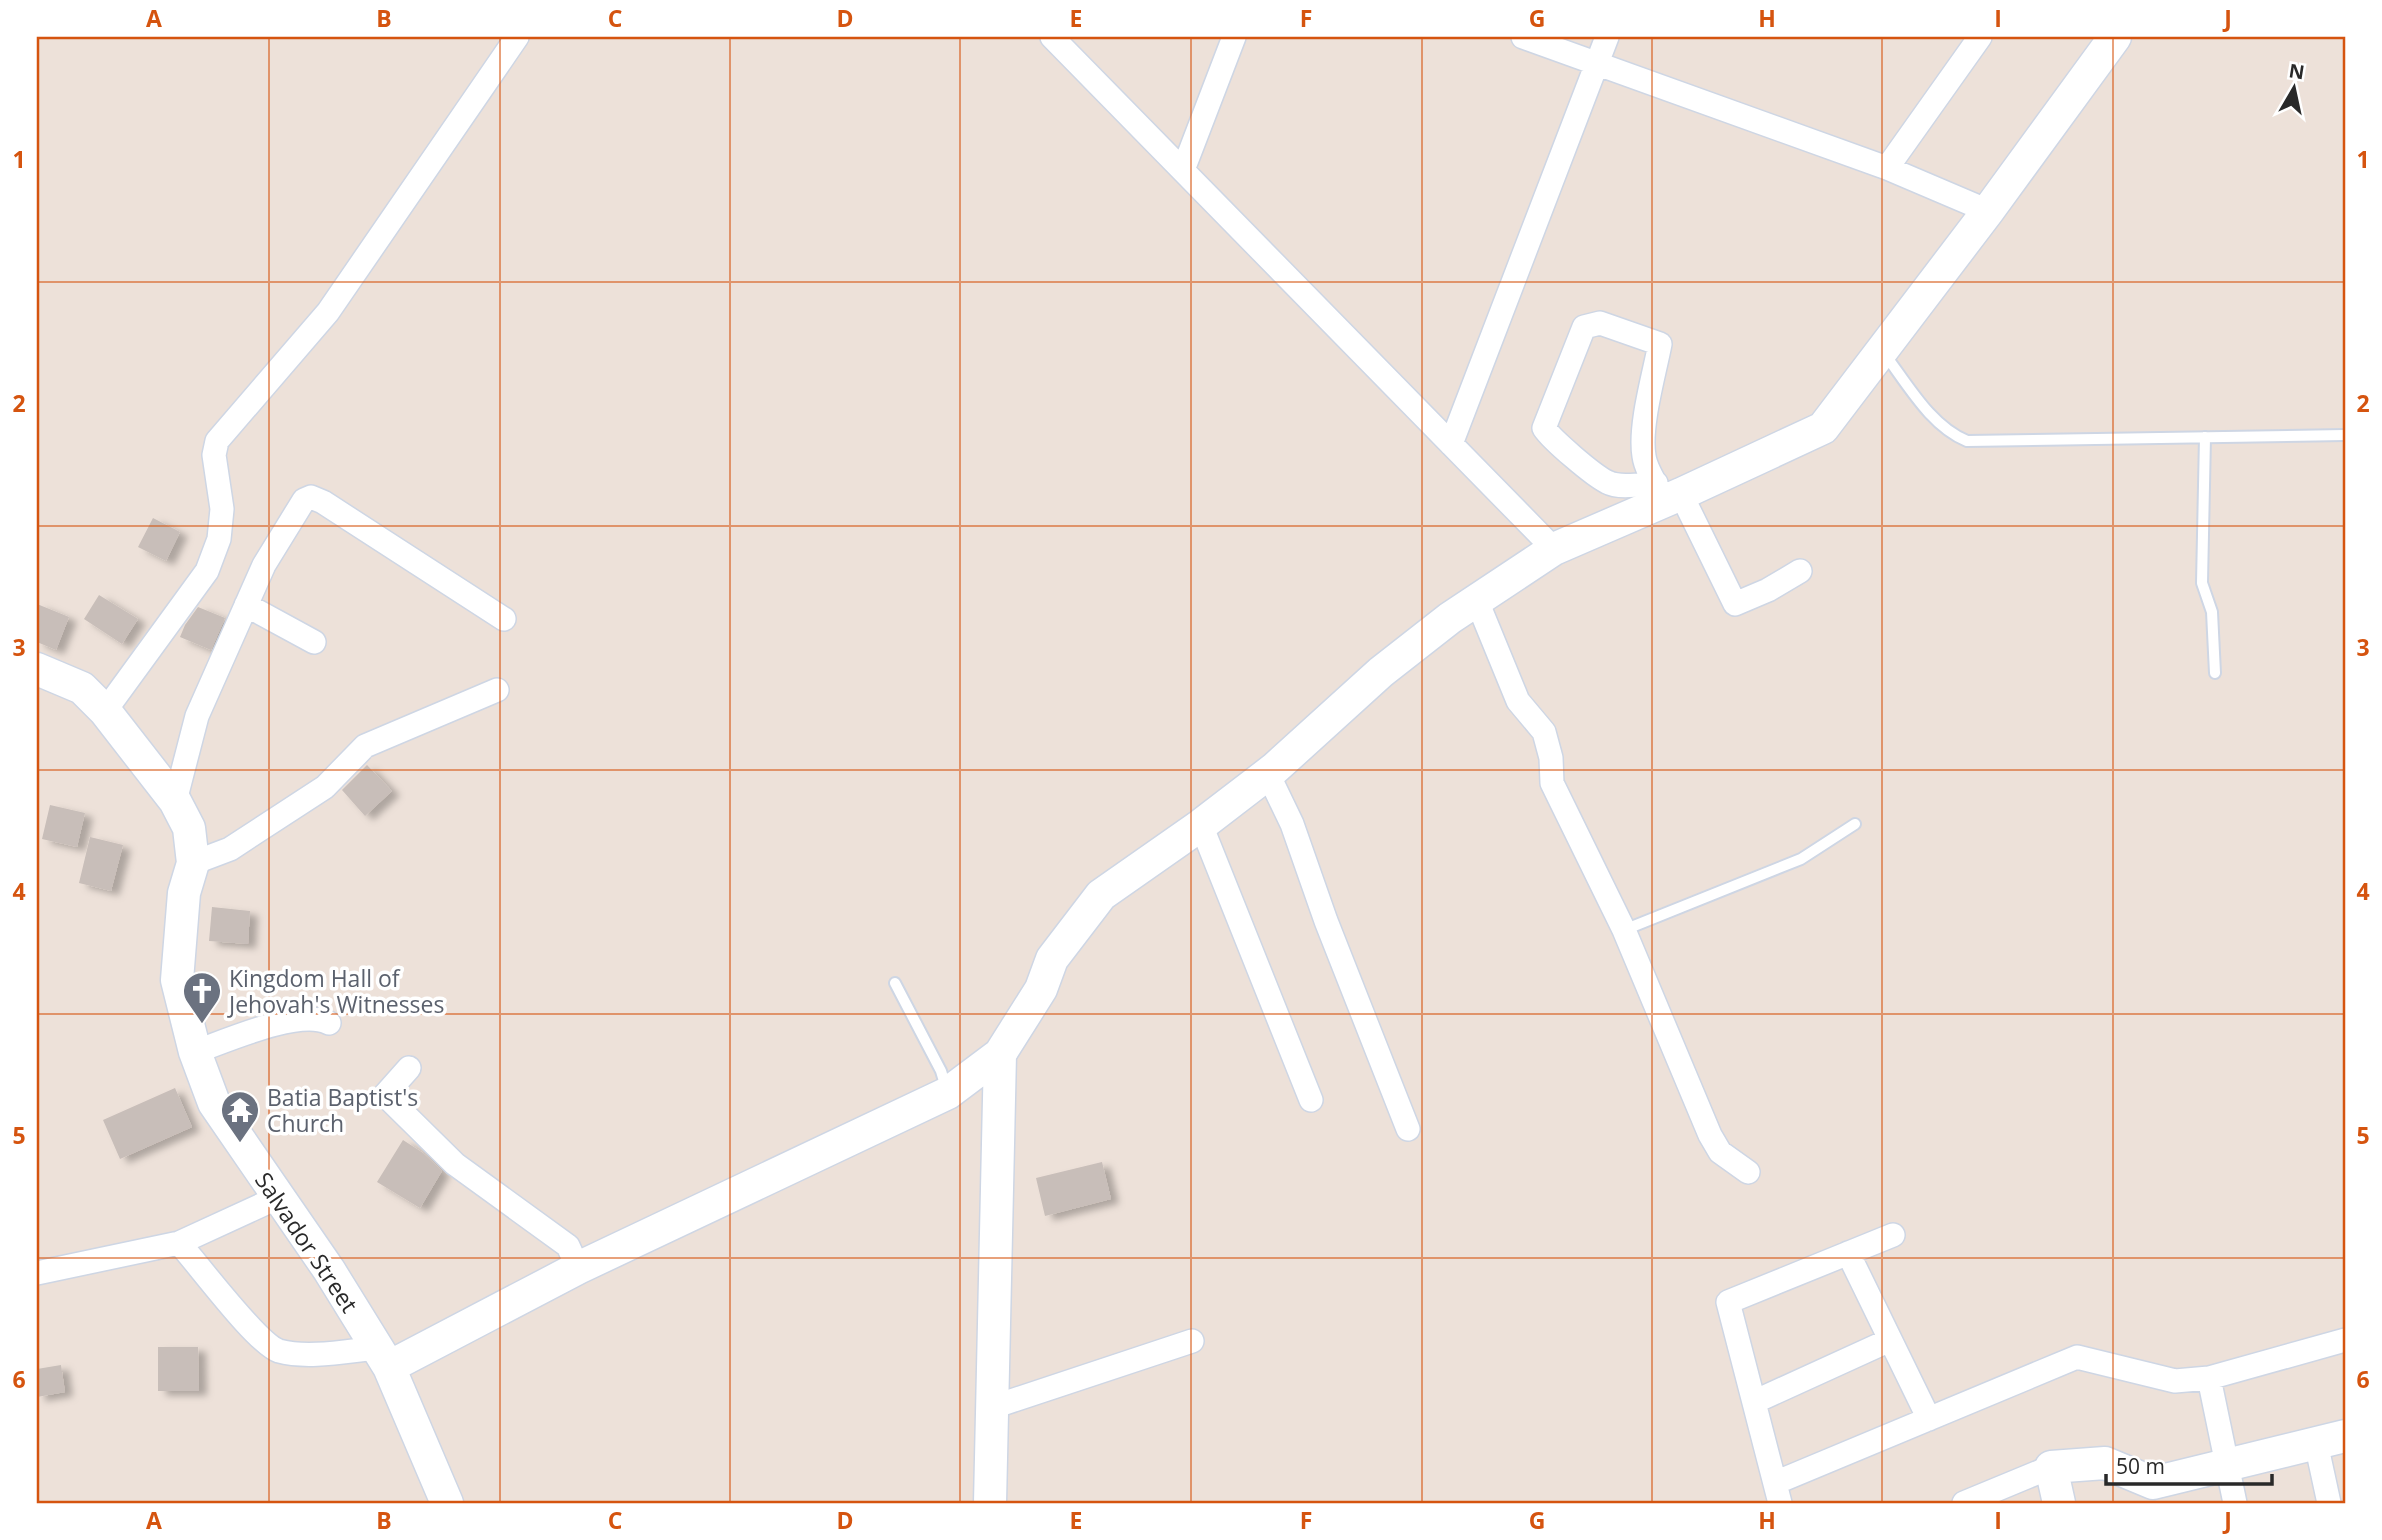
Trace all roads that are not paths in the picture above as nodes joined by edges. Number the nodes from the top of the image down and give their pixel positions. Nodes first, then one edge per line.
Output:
1 (517, 37) edge
2 (1052, 37) edge
3 (1234, 37) edge
4 (1523, 37) edge
5 (1607, 37) edge
6 (1980, 37) edge
7 (2115, 37) edge
8 (1597, 65) junction
9 (1887, 168) junction
10 (1183, 170) junction
11 (1988, 211) junction
12 (1882, 350) junction
13 (2345, 435) edge
14 (2205, 437) junction
15 (1451, 444) junction
16 (1668, 492) junction
17 (1554, 549) junction
18 (1800, 570) dead end
19 (1477, 601) junction
20 (246, 605) junction
21 (504, 619) dead end
22 (314, 642) dead end
23 (37, 669) edge
24 (2216, 673) dead end
25 (497, 690) dead end
26 (105, 711) junction
27 (1268, 774) junction
28 (175, 801) junction
29 (1201, 824) junction
30 (1855, 824) dead end
31 (193, 863) junction
32 (1624, 930) junction
33 (895, 983) dead end
34 (329, 1023) dead end
35 (195, 1052) junction
36 (1000, 1054) junction
37 (409, 1068) dead end
38 (948, 1093) junction
39 (1311, 1100) dead end
40 (1408, 1129) dead end
41 (1748, 1172) dead end
42 (279, 1197) junction
43 (1893, 1235) dead end
44 (179, 1243) junction
45 (1848, 1253) junction
46 (578, 1268) junction
47 (37, 1273) edge
48 (1891, 1340) junction
49 (2345, 1340) edge
50 (1192, 1341) dead end
51 (383, 1357) junction
52 (2209, 1378) junction
53 (1754, 1402) junction
54 (993, 1407) junction
55 (1929, 1419) junction
56 (2331, 1440) edge
57 (2227, 1465) junction
58 (2051, 1467) junction
59 (1778, 1493) edge
60 (2155, 1493) edge
61 (447, 1503) edge
62 (990, 1503) edge
63 (1966, 1503) edge
64 (2059, 1503) edge
65 (2235, 1503) edge
66 (2329, 1503) edge

1 - 26 street
2 - 10 street
3 - 10 street
4 - 8 street
5 - 8 street
6 - 9 street
7 - 11 street
8 - 9 street
8 - 15 street
9 - 11 street
10 - 15 street
11 - 12 street
12 - 14 lane
12 - 16 street
13 - 14 lane
14 - 24 lane
15 - 17 street
16 - 16 street
16 - 17 street
16 - 18 street
17 - 19 street
19 - 27 street
19 - 32 street
20 - 21 street
20 - 22 street
20 - 28 street
23 - 26 street, Salvador Street
25 - 31 street
26 - 28 street, Salvador Street
27 - 29 street
27 - 40 street
28 - 31 street, Salvador Street
29 - 36 street
29 - 39 street
30 - 32 lane
31 - 35 street, Salvador Street
32 - 41 street
33 - 38 lane
34 - 35 street
35 - 42 street, Salvador Street
36 - 38 street
36 - 54 street
37 - 46 street
38 - 46 street
42 - 44 street
42 - 51 street, Salvador Street
43 - 45 street
44 - 47 street
44 - 51 street
45 - 48 street
45 - 53 street
46 - 51 street
48 - 53 street
48 - 55 street
49 - 52 street
50 - 54 street
51 - 61 street, Salvador Street
52 - 55 street
52 - 57 street
53 - 59 street
54 - 62 street
55 - 59 street
56 - 57 street
56 - 66 street
57 - 60 street
57 - 65 street
58 - 60 street
58 - 63 street
58 - 64 street

